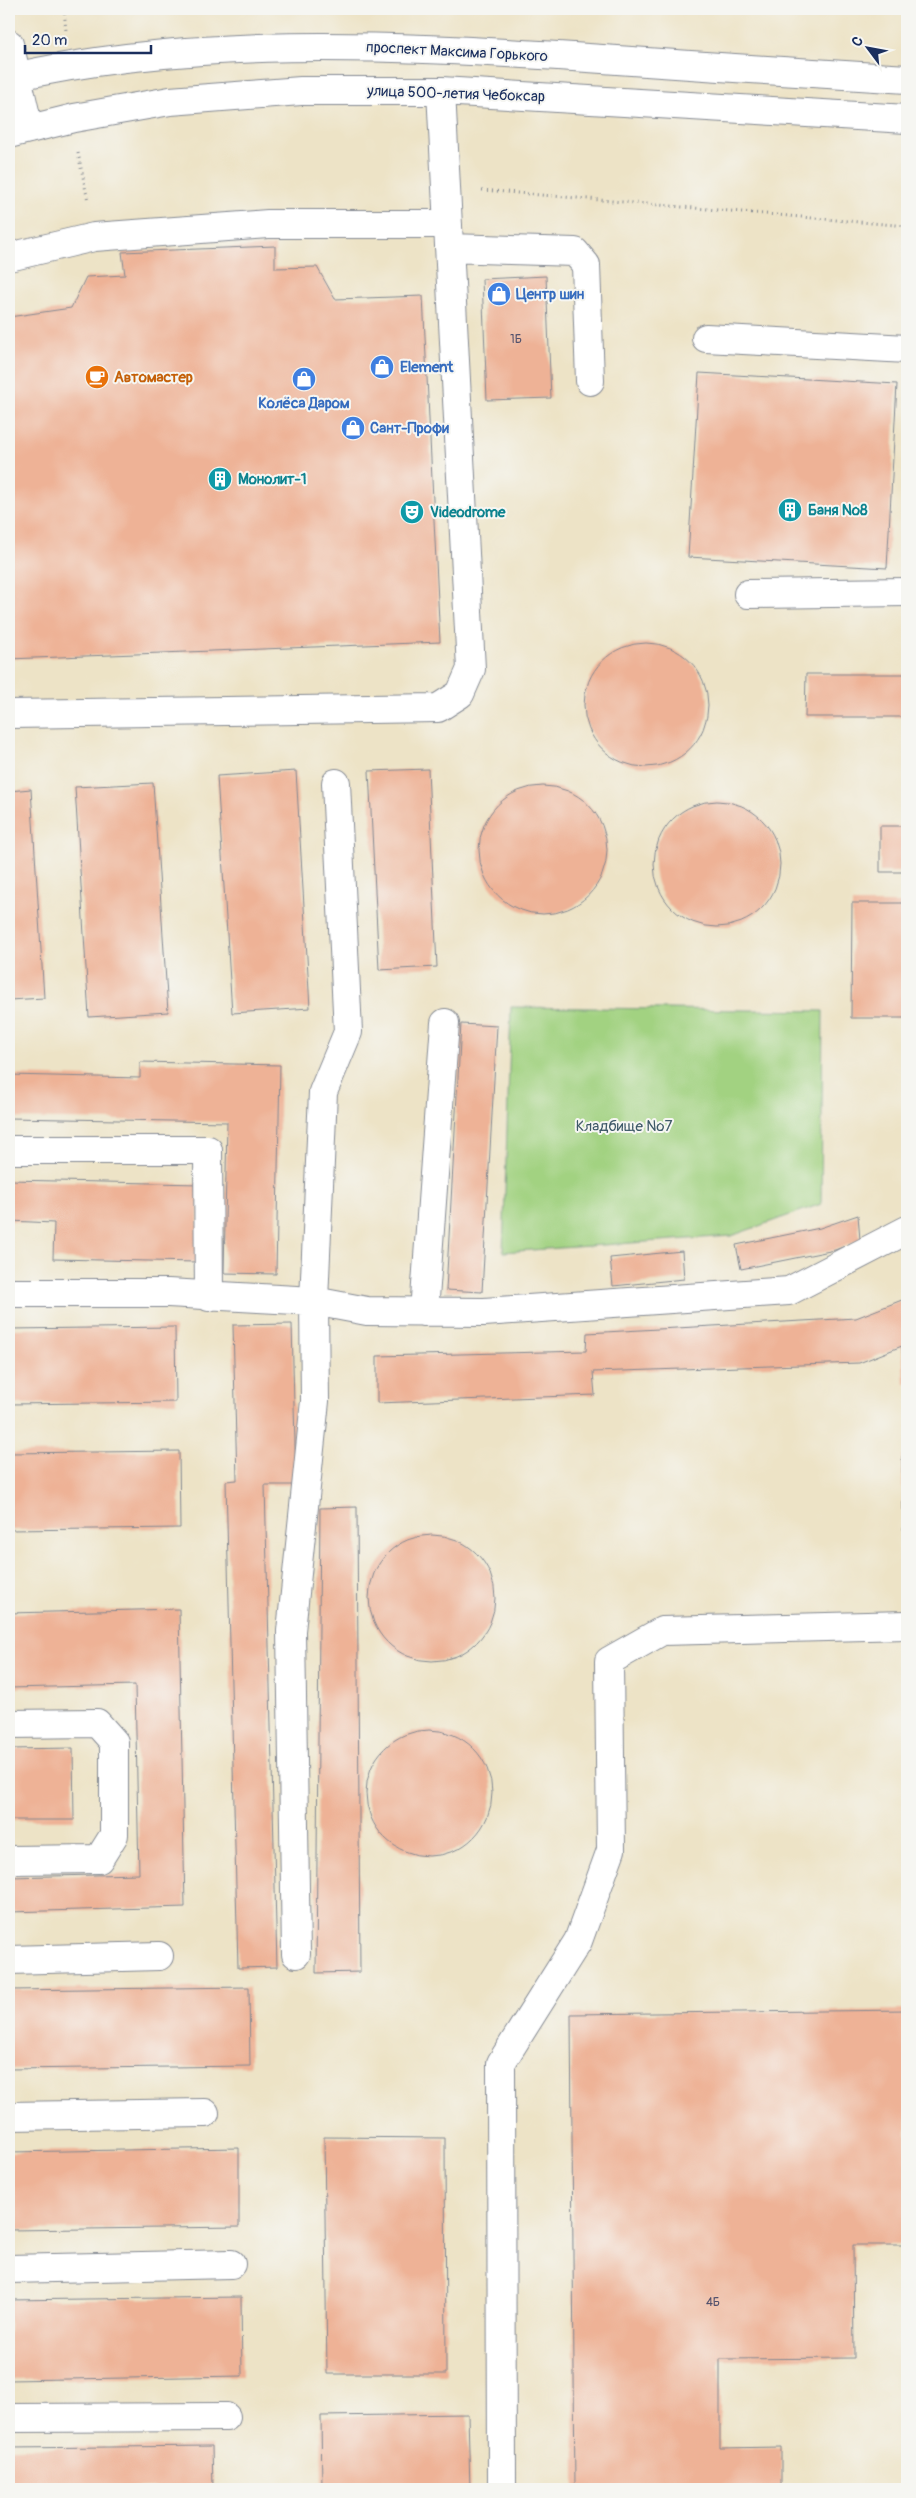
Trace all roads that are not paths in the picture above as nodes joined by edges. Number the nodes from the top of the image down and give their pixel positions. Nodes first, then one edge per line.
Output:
1 (9, 44) edge
2 (441, 48) junction
3 (13, 77) edge
4 (907, 79) edge
5 (441, 91) junction
6 (907, 119) edge
7 (19, 131) edge
8 (448, 236) junction
9 (9, 256) edge
10 (706, 338) dead end
11 (907, 349) edge
12 (590, 381) dead end
13 (907, 592) edge
14 (748, 594) dead end
15 (9, 714) edge
16 (336, 782) dead end
17 (444, 1023) dead end
18 (9, 1150) edge
19 (907, 1230) edge
20 (9, 1293) edge
21 (209, 1297) junction
22 (314, 1301) junction
23 (424, 1312) junction
24 (907, 1625) edge
25 (9, 1724) edge
26 (9, 1860) edge
27 (296, 1954) dead end
28 (159, 1956) dead end
29 (9, 1960) edge
30 (205, 2114) dead end
31 (9, 2116) edge
32 (231, 2264) dead end
33 (9, 2269) edge
34 (226, 2417) dead end
35 (9, 2418) edge
36 (502, 2489) edge

1 - 3 main road
2 - 3 main road, проспект Максима Горького
2 - 4 main road, проспект Максима Горького
2 - 5 main road
3 - 7 main road
5 - 6 main road, улица 500-летия Чебоксар
5 - 7 main road, улица 500-летия Чебоксар
5 - 8 main road
8 - 9 main road
8 - 12 main road
8 - 15 main road
10 - 11 main road
13 - 14 main road
16 - 22 main road
17 - 23 main road
18 - 21 main road
19 - 23 main road
20 - 21 main road
21 - 22 main road
22 - 23 main road
22 - 27 main road
24 - 36 main road
25 - 26 main road
28 - 29 main road
30 - 31 main road
32 - 33 main road
34 - 35 main road

